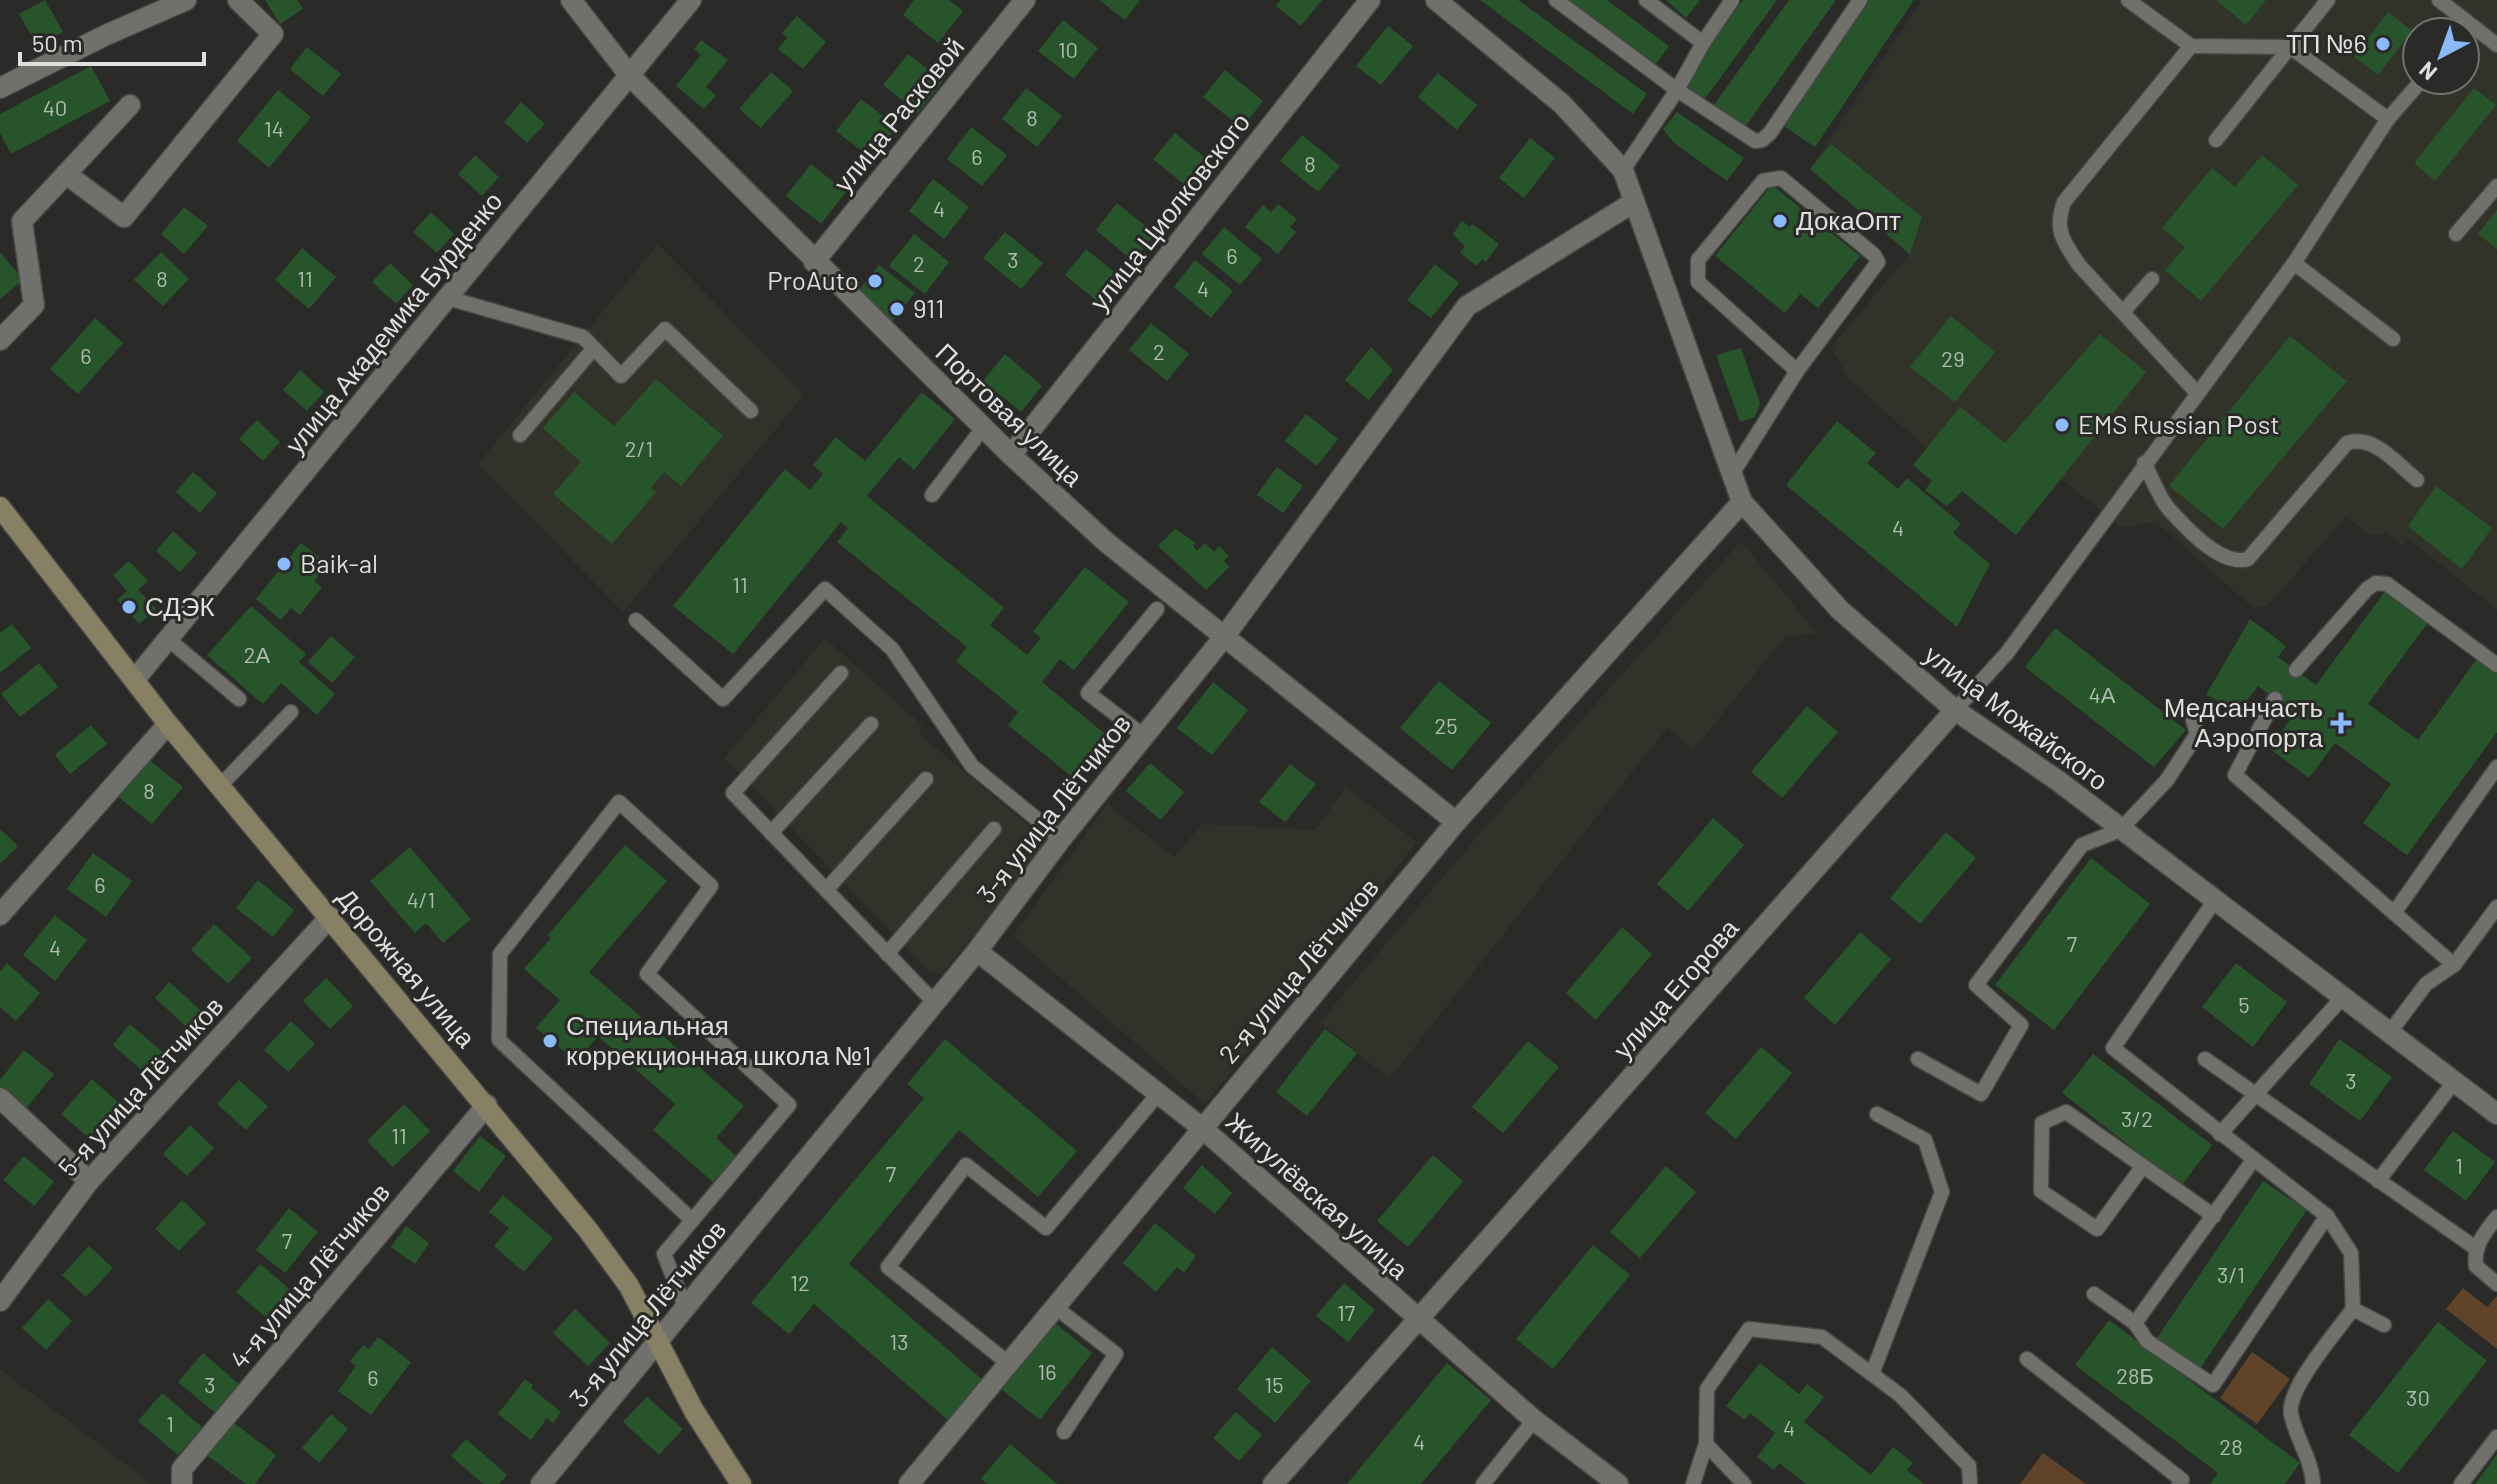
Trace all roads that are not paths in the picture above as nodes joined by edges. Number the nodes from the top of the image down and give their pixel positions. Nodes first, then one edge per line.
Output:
1 (186, 0) edge
2 (238, 0) edge
3 (571, 0) edge
4 (691, 0) edge
5 (1025, 0) edge
6 (1370, 0) edge
7 (1436, 0) edge
8 (1556, 0) edge
9 (1732, 0) edge
10 (1860, 0) edge
11 (2328, 0) edge
12 (2439, 0) edge
13 (2132, 1) edge
14 (1654, 2) edge
15 (2455, 16) edge
16 (1703, 43) junction
17 (2191, 46) junction
18 (2290, 47) junction
19 (630, 76) junction
20 (0, 88) edge
21 (1677, 90) junction
22 (2408, 96) edge
23 (130, 105) dead end
24 (2388, 119) junction
25 (2216, 140) dead end
26 (1623, 170) junction
27 (66, 174) junction
28 (2497, 186) edge
29 (1634, 202) junction
30 (2456, 234) dead end
31 (814, 262) junction
32 (2294, 263) junction
33 (2152, 279) dead end
34 (448, 298) junction
35 (2123, 312) junction
36 (2393, 339) dead end
37 (0, 340) edge
38 (594, 348) junction
39 (1797, 371) junction
40 (2197, 393) junction
41 (751, 411) dead end
42 (983, 428) junction
43 (520, 435) dead end
44 (1011, 455) junction
45 (2144, 463) junction
46 (1732, 474) junction
47 (2417, 480) dead end
48 (932, 495) dead end
49 (1742, 502) junction
50 (0, 507) edge
51 (1157, 609) dead end
52 (636, 620) dead end
53 (1224, 637) junction
54 (168, 639) junction
55 (2497, 665) edge
56 (2296, 670) dead end
57 (841, 673) dead end
58 (136, 678) junction
59 (239, 699) dead end
60 (2275, 699) dead end
61 (1955, 710) junction
62 (291, 712) dead end
63 (2193, 720) dead end
64 (168, 724) junction
65 (871, 724) dead end
66 (1144, 736) junction
67 (2497, 767) edge
68 (926, 779) dead end
69 (220, 786) junction
70 (1456, 822) junction
71 (994, 829) dead end
72 (2120, 830) junction
73 (771, 833) junction
74 (1061, 839) junction
75 (826, 890) junction
76 (2215, 900) junction
77 (2497, 907) edge
78 (2394, 913) junction
79 (0, 915) edge
80 (330, 917) junction
81 (977, 951) junction
82 (887, 954) junction
83 (2454, 965) junction
84 (2343, 997) junction
85 (935, 1003) junction
86 (2390, 1032) junction
87 (1918, 1059) dead end
88 (2205, 1059) dead end
89 (2454, 1082) junction
90 (1158, 1094) junction
91 (2254, 1095) junction
92 (0, 1098) edge
93 (487, 1105) junction
94 (2494, 1106) edge
95 (1877, 1114) dead end
96 (1202, 1128) junction
97 (2220, 1134) junction
98 (2254, 1159) junction
99 (2143, 1166) junction
100 (89, 1181) junction
101 (2378, 1181) junction
102 (2214, 1216) junction
103 (2327, 1216) junction
104 (2497, 1217) edge
105 (692, 1220) junction
106 (2477, 1249) junction
107 (2497, 1284) edge
108 (2094, 1294) dead end
109 (0, 1301) edge
110 (1055, 1307) junction
111 (686, 1309) junction
112 (2353, 1309) junction
113 (1419, 1320) junction
114 (2135, 1323) junction
115 (2384, 1325) dead end
116 (659, 1343) junction
117 (2027, 1359) dead end
118 (1008, 1363) junction
119 (1872, 1374) junction
120 (1534, 1420) junction
121 (1064, 1432) dead end
122 (2497, 1437) edge
123 (1706, 1444) junction
124 (182, 1484) edge
125 (541, 1484) edge
126 (741, 1484) edge
127 (909, 1484) edge
128 (1273, 1484) edge
129 (1483, 1484) edge
130 (1618, 1484) edge
131 (1693, 1484) edge
132 (1744, 1484) edge
133 (1970, 1484) edge
134 (2179, 1484) edge
135 (2313, 1484) edge
136 (2461, 1484) edge

1 - 20 street
2 - 27 street
3 - 19 street, Портовая улица
4 - 19 street, улица Академика Бурденко
5 - 31 street, улица Расковой
6 - 44 street, улица Циолковского
7 - 26 street, улица Можайского
8 - 21 lane
9 - 16 lane
10 - 21 lane
11 - 18 lane
12 - 15 lane
13 - 17 lane
14 - 16 lane
16 - 21 lane
17 - 18 lane
17 - 35 lane
18 - 24 lane
18 - 25 lane
19 - 31 street, Портовая улица
19 - 34 street, улица Академика Бурденко
21 - 26 lane
22 - 24 lane, улица Егорова
23 - 27 street
24 - 32 lane, улица Егорова
26 - 29 street, улица Можайского
27 - 37 street
28 - 30 lane
29 - 46 street, улица Можайского
29 - 53 street, 3-я улица Лётчиков
31 - 42 street, Портовая улица
32 - 36 lane
32 - 40 lane, улица Егорова
33 - 35 lane
34 - 38 lane
34 - 54 street, улица Академика Бурденко
35 - 40 lane
38 - 41 lane
38 - 43 lane
39 - 39 lane
39 - 46 lane
40 - 45 lane, улица Егорова
42 - 44 street, Портовая улица
42 - 48 lane
44 - 53 street, Портовая улица
45 - 47 lane
45 - 61 lane, улица Егорова
46 - 49 street, улица Можайского
49 - 61 street, улица Можайского
49 - 70 street, 2-я улица Лётчиков
50 - 58 main road, Дорожная улица
51 - 66 lane
52 - 74 lane
53 - 66 street, 3-я улица Лётчиков
53 - 70 street, Портовая улица
54 - 58 street, улица Академика Бурденко
54 - 59 lane
55 - 56 lane
57 - 73 lane
58 - 64 main road, Дорожная улица
60 - 78 lane
61 - 72 street, улица Можайского
61 - 113 street, улица Егорова
62 - 69 lane
63 - 72 lane
64 - 69 main road, Дорожная улица
64 - 79 street
65 - 73 lane
66 - 74 street, 3-я улица Лётчиков
67 - 78 lane
68 - 75 lane
69 - 80 main road, Дорожная улица
70 - 96 street, 2-я улица Лётчиков
71 - 82 lane
72 - 76 street, улица Можайского
72 - 87 lane
73 - 75 lane
74 - 81 street, 3-я улица Лётчиков
75 - 82 lane
76 - 84 street, улица Можайского
76 - 97 lane
77 - 83 lane
78 - 83 lane
80 - 93 main road, Дорожная улица
80 - 100 street, 5-я улица Лётчиков
81 - 85 street, 3-я улица Лётчиков
81 - 90 street, Жигулёвская улица
82 - 85 lane
83 - 86 lane
84 - 86 street, улица Можайского
84 - 91 lane
85 - 111 street, 3-я улица Лётчиков
86 - 89 street, улица Можайского
88 - 91 lane
89 - 94 street, улица Можайского
89 - 101 lane
90 - 96 street, Жигулёвская улица
90 - 118 lane
91 - 97 lane
91 - 101 lane
92 - 100 street
93 - 116 main road, Дорожная улица
93 - 124 street, 4-я улица Лётчиков
95 - 119 lane
96 - 110 street, 2-я улица Лётчиков
96 - 113 street, Жигулёвская улица
97 - 98 lane
98 - 102 lane
98 - 103 lane
99 - 99 lane
99 - 102 lane
100 - 109 street, 5-я улица Лётчиков
101 - 106 lane
102 - 114 lane
103 - 112 lane
103 - 114 lane
104 - 106 lane
105 - 105 lane
105 - 111 lane
106 - 107 lane
108 - 114 lane
110 - 118 street, 2-я улица Лётчиков
110 - 121 lane
111 - 116 street, 3-я улица Лётчиков
112 - 115 lane
112 - 135 lane
113 - 120 street, Жигулёвская улица
113 - 128 street, улица Егорова
116 - 125 street, 3-я улица Лётчиков
116 - 126 main road, Дорожная улица
117 - 134 lane
118 - 127 street, 2-я улица Лётчиков
119 - 123 lane
119 - 133 lane
120 - 129 lane
120 - 130 street, Жигулёвская улица
122 - 136 lane
123 - 131 lane
123 - 132 lane

